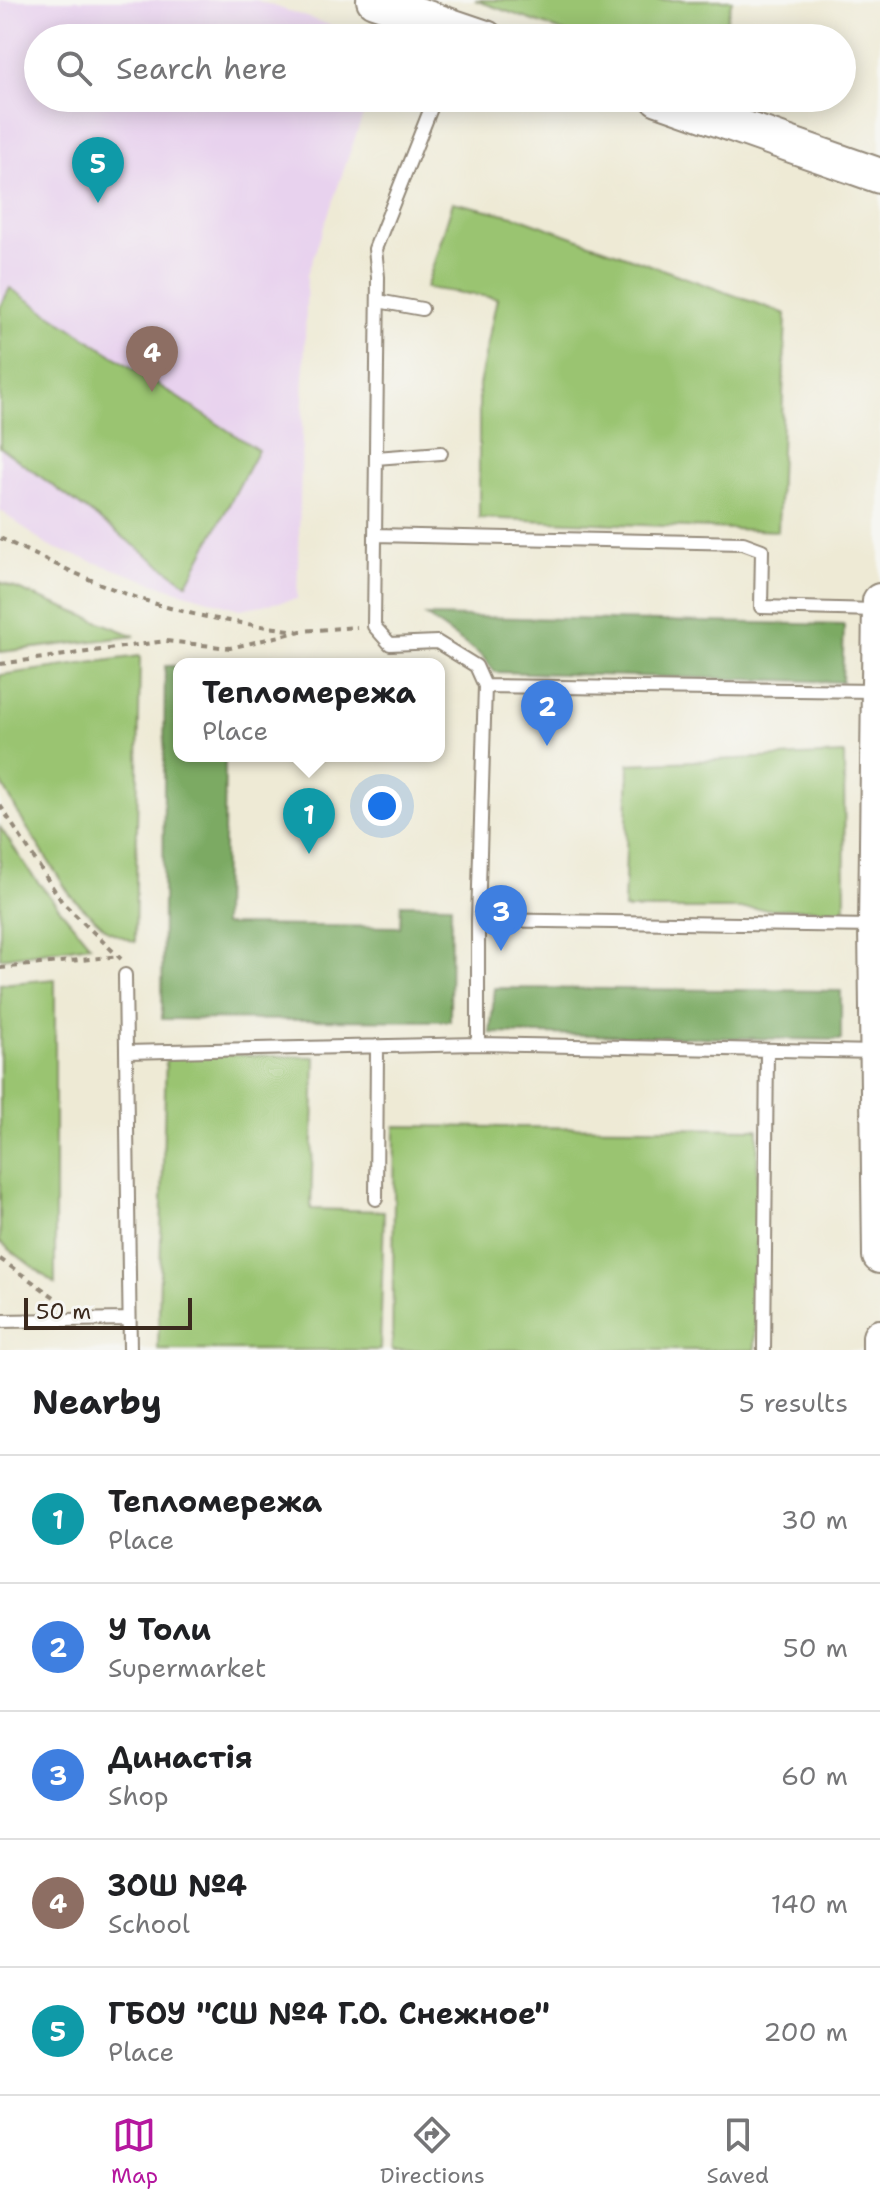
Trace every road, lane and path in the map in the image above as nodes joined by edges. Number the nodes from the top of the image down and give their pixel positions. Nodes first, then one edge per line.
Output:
1 (374, 0) edge
2 (439, 24) edge
3 (429, 112) edge
4 (698, 112) edge
5 (880, 176) edge
6 (378, 301) junction
7 (422, 309) dead end
8 (441, 453) dead end
9 (376, 458) junction
10 (375, 535) junction
11 (0, 538) edge
12 (880, 601) edge
13 (880, 610) edge
14 (374, 626) junction
15 (301, 631) junction
16 (0, 664) edge
17 (485, 686) junction
18 (878, 691) edge
19 (0, 805) edge
20 (478, 920) junction
21 (876, 926) junction
22 (120, 956) junction
23 (0, 968) edge
24 (125, 975) joint
25 (478, 1044) junction
26 (377, 1046) junction
27 (767, 1050) junction
28 (126, 1052) junction
29 (878, 1052) junction
30 (879, 1129) edge
31 (376, 1199) dead end
32 (880, 1256) edge
33 (0, 1259) edge
34 (86, 1319) junction
35 (129, 1319) junction
36 (0, 1321) edge
37 (880, 1337) edge
38 (130, 1350) edge
39 (764, 1350) edge
40 (880, 1350) edge

1 - 2 street
3 - 6 lane
4 - 5 street
6 - 7 lane
6 - 9 lane
8 - 9 lane
9 - 10 lane
10 - 13 lane
10 - 14 lane
11 - 15 path
12 - 13 street
13 - 18 street
14 - 15 path
14 - 17 lane
15 - 16 path
17 - 18 lane
17 - 20 lane
18 - 21 street
19 - 22 path
20 - 21 lane
20 - 25 lane
21 - 29 street
22 - 23 path
22 - 24 path
24 - 28 lane
25 - 26 lane
25 - 27 lane
26 - 28 lane
26 - 31 lane
27 - 29 lane
27 - 39 lane
28 - 35 lane
29 - 30 street
30 - 32 street
33 - 34 path
34 - 35 lane
34 - 36 lane
35 - 38 lane
37 - 40 street

